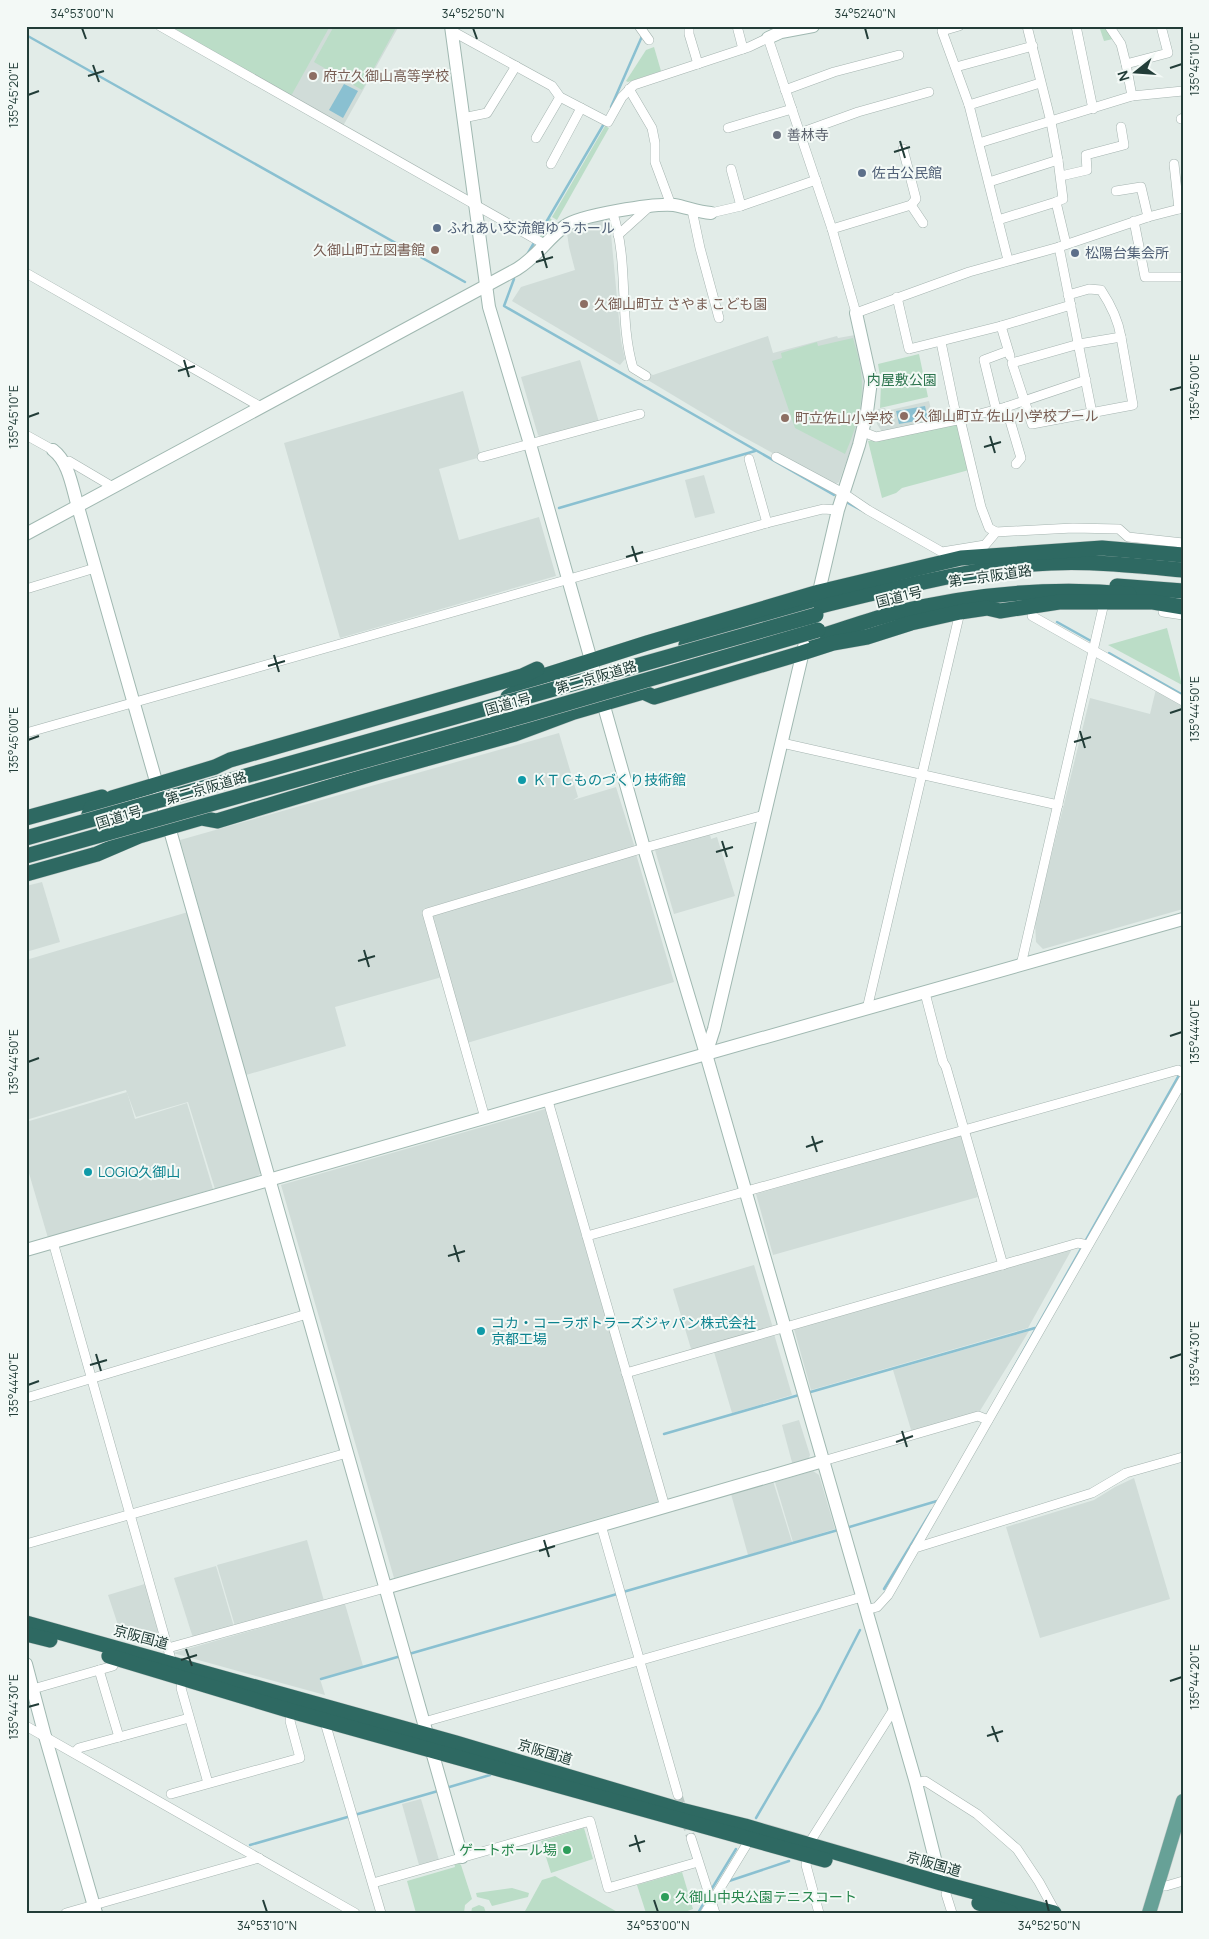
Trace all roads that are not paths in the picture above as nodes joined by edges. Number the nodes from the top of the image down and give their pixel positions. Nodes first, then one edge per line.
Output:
1 (160, 26) edge
2 (639, 26) edge
3 (689, 26) edge
4 (737, 26) edge
5 (813, 26) edge
6 (959, 26) edge
7 (1027, 26) edge
8 (1076, 26) edge
9 (1110, 26) edge
10 (1161, 26) edge
11 (452, 29) edge
12 (768, 38) junction
13 (649, 40) dead end
14 (1033, 46) junction
15 (743, 49) junction
16 (899, 55) dead end
17 (698, 64) junction
18 (1126, 64) junction
19 (516, 66) junction
20 (956, 67) junction
21 (1040, 83) junction
22 (629, 89) junction
23 (785, 90) junction
24 (1183, 91) edge
25 (929, 92) dead end
26 (1132, 96) junction
27 (560, 97) junction
28 (969, 105) junction
29 (581, 108) junction
30 (1093, 109) junction
31 (792, 110) junction
32 (463, 118) junction
33 (1051, 122) junction
34 (1121, 127) dead end
35 (728, 128) dead end
36 (800, 133) junction
37 (536, 138) dead end
38 (979, 143) junction
39 (903, 149) dead end
40 (1058, 160) junction
41 (551, 164) dead end
42 (1174, 164) dead end
43 (731, 168) dead end
44 (1061, 176) junction
45 (816, 180) junction
46 (989, 182) junction
47 (1116, 191) dead end
48 (1056, 202) junction
49 (671, 205) junction
50 (911, 205) junction
51 (477, 206) junction
52 (741, 206) junction
53 (649, 207) junction
54 (1181, 208) edge
55 (692, 210) junction
56 (612, 212) junction
57 (711, 213) joint
58 (1148, 216) junction
59 (998, 220) junction
60 (1134, 221) junction
61 (924, 223) dead end
62 (832, 229) junction
63 (618, 235) junction
64 (546, 245) junction
65 (1063, 245) junction
66 (1008, 260) junction
67 (26, 273) edge
68 (1183, 277) edge
69 (487, 285) junction
70 (1068, 295) junction
71 (897, 297) junction
72 (1070, 306) junction
73 (856, 313) junction
74 (719, 318) dead end
75 (1001, 326) junction
76 (1121, 337) junction
77 (941, 342) junction
78 (1079, 344) junction
79 (1008, 351) junction
80 (1012, 363) junction
81 (646, 376) dead end
82 (1086, 380) junction
83 (1024, 400) junction
84 (1006, 407) junction
85 (261, 408) junction
86 (996, 409) junction
87 (1092, 413) junction
88 (640, 414) dead end
89 (959, 419) junction
90 (863, 432) junction
91 (26, 435) edge
92 (530, 444) junction
93 (53, 450) joint
94 (776, 457) dead end
95 (482, 458) dead end
96 (749, 459) dead end
97 (69, 461) dead end
98 (1016, 464) dead end
99 (113, 488) junction
100 (843, 494) junction
101 (78, 507) junction
102 (838, 510) junction
103 (767, 523) junction
104 (996, 532) junction
105 (26, 534) edge
106 (1183, 543) edge
107 (1183, 555) edge
108 (95, 568) junction
109 (905, 570) junction
110 (1183, 570) edge
111 (1183, 575) edge
112 (568, 578) junction
113 (927, 581) junction
114 (26, 589) edge
115 (1087, 590) junction
116 (1183, 591) edge
117 (819, 592) junction
118 (1183, 599) edge
119 (1104, 603) junction
120 (1183, 607) edge
121 (814, 608) junction
122 (987, 608) junction
123 (960, 612) junction
124 (1163, 612) dead end
125 (895, 613) junction
126 (1183, 615) edge
127 (1032, 616) dead end
128 (647, 642) junction
129 (833, 643) junction
130 (804, 647) junction
131 (667, 650) junction
132 (1094, 650) junction
133 (593, 666) junction
134 (558, 671) junction
135 (678, 677) junction
136 (643, 692) junction
137 (508, 697) junction
138 (602, 699) junction
139 (132, 702) junction
140 (1183, 702) edge
141 (525, 716) junction
142 (548, 723) junction
143 (26, 733) edge
144 (782, 743) junction
145 (215, 767) junction
146 (234, 775) junction
147 (922, 775) junction
148 (159, 790) junction
149 (112, 798) junction
150 (227, 806) junction
151 (1058, 806) junction
152 (764, 815) junction
153 (26, 818) edge
154 (88, 818) junction
155 (201, 818) junction
156 (168, 823) junction
157 (26, 837) edge
158 (87, 844) junction
159 (119, 845) junction
160 (644, 848) junction
161 (26, 856) edge
162 (26, 862) edge
163 (26, 874) edge
164 (1183, 919) edge
165 (1021, 965) junction
166 (925, 993) junction
167 (867, 1009) junction
168 (706, 1054) junction
169 (1183, 1073) edge
170 (1183, 1080) edge
171 (548, 1100) junction
172 (485, 1118) junction
173 (964, 1130) junction
174 (269, 1180) junction
175 (745, 1192) junction
176 (587, 1236) junction
177 (53, 1242) junction
178 (1088, 1245) junction
179 (26, 1250) edge
180 (1003, 1265) junction
181 (307, 1314) junction
182 (784, 1328) junction
183 (626, 1373) junction
184 (92, 1378) junction
185 (26, 1398) edge
186 (988, 1420) junction
187 (347, 1453) junction
188 (1183, 1457) edge
189 (823, 1461) junction
190 (665, 1507) junction
191 (131, 1514) junction
192 (601, 1525) junction
193 (26, 1544) edge
194 (916, 1548) junction
195 (386, 1588) junction
196 (862, 1597) junction
197 (866, 1610) junction
198 (26, 1623) edge
199 (26, 1634) edge
200 (170, 1655) junction
201 (116, 1658) junction
202 (640, 1660) junction
203 (26, 1664) edge
204 (99, 1670) junction
205 (183, 1678) junction
206 (33, 1689) junction
207 (894, 1709) junction
208 (291, 1710) junction
209 (189, 1718) junction
210 (324, 1719) junction
211 (26, 1726) edge
212 (45, 1736) junction
213 (428, 1736) junction
214 (118, 1737) junction
215 (75, 1752) junction
216 (208, 1783) junction
217 (916, 1783) junction
218 (171, 1794) dead end
219 (678, 1795) tunnel mouth
220 (1183, 1801) edge
221 (1180, 1818) edge
222 (747, 1834) junction
223 (691, 1838) tunnel mouth
224 (808, 1850) junction
225 (934, 1853) junction
226 (462, 1857) junction
227 (259, 1858) junction
228 (698, 1862) junction
229 (915, 1875) junction
230 (1183, 1881) edge
231 (373, 1883) junction
232 (1158, 1886) junction
233 (944, 1889) junction
234 (712, 1901) junction
235 (95, 1909) edge
236 (66, 1913) edge
237 (355, 1913) edge
238 (381, 1913) edge
239 (705, 1913) edge
240 (715, 1913) edge
241 (819, 1913) edge
242 (952, 1913) edge
243 (1011, 1913) edge
244 (1055, 1913) edge
245 (1149, 1913) edge

1 - 51 street
2 - 13 street
3 - 17 street
4 - 15 street
5 - 12 street
6 - 20 street
7 - 14 street
8 - 30 street
9 - 18 street
10 - 18 street
11 - 19 street
11 - 32 street
12 - 15 street
12 - 23 street
14 - 20 street
14 - 21 street
15 - 17 street
16 - 23 street
17 - 22 street
18 - 26 street
19 - 27 street
19 - 32 street
20 - 28 street
21 - 28 street
21 - 33 street
22 - 29 street
22 - 49 street
23 - 31 street
24 - 26 street
25 - 36 street
26 - 30 street
27 - 29 street
27 - 37 street
28 - 38 street
29 - 41 street
30 - 33 street
31 - 35 street
31 - 36 street
32 - 51 street
33 - 38 street
33 - 40 street
34 - 44 street
36 - 45 street
38 - 46 street
39 - 50 street
40 - 44 street
40 - 46 street
42 - 54 street
43 - 52 street
44 - 48 street
45 - 52 street
45 - 62 street
46 - 59 street
47 - 58 street
48 - 59 street
48 - 65 street
49 - 53 street
49 - 55 street
50 - 61 street
50 - 62 street
51 - 64 street
51 - 69 street
52 - 57 street
53 - 56 street
53 - 63 street
54 - 58 street
55 - 57 street
55 - 74 street
56 - 63 street
56 - 64 street
58 - 60 street
59 - 66 street
60 - 65 street
60 - 68 street
62 - 73 street
63 - 81 street
64 - 69 street
65 - 66 street
65 - 70 street
66 - 71 street
67 - 85 street
69 - 85 street
69 - 92 street
70 - 72 street
70 - 76 street
71 - 73 street
71 - 77 street
72 - 75 street
72 - 78 street
73 - 90 street
75 - 77 street
75 - 79 street
76 - 78 street
76 - 87 street
77 - 89 street
78 - 80 street
78 - 82 street
79 - 80 street
79 - 86 street
80 - 83 street
82 - 83 street
82 - 87 street
83 - 84 street
83 - 87 street
84 - 86 street
84 - 98 street
85 - 99 street
86 - 89 street
88 - 92 street
89 - 90 street
89 - 104 street
90 - 100 street
91 - 93 street
92 - 95 street
92 - 112 street
93 - 101 street
94 - 100 street
96 - 103 street
97 - 99 street
99 - 101 street
100 - 102 street
100 - 104 street
101 - 105 street
101 - 108 street
102 - 103 street
102 - 117 street
103 - 112 street
104 - 106 street
107 - 109 highway
108 - 114 street
108 - 139 street
109 - 113 highway
109 - 117 highway
110 - 113 highway, 国道1号
111 - 157 highway, 第二京阪道路, bridge
112 - 133 street
112 - 139 street
113 - 121 highway, 国道1号
115 - 118 highway, 国道1号
115 - 122 highway
115 - 125 highway, 国道1号
116 - 161 highway, 第二京阪道路, bridge
117 - 121 street
117 - 128 highway
119 - 120 highway
119 - 122 highway
119 - 132 street
121 - 130 street
121 - 131 highway, 国道1号
122 - 123 highway
123 - 129 highway
123 - 147 street
124 - 126 street
125 - 129 highway
125 - 130 highway, 国道1号
127 - 132 street
128 - 131 highway
128 - 133 highway
129 - 130 highway
130 - 135 highway, 国道1号
130 - 136 highway
130 - 144 street
131 - 133 highway, 国道1号
132 - 140 street
132 - 151 street
133 - 134 highway
133 - 137 highway, 国道1号
133 - 138 street
134 - 137 highway
134 - 145 highway
135 - 136 highway
135 - 138 highway, 国道1号
136 - 138 highway
137 - 146 highway, 国道1号
138 - 141 highway, 国道1号
138 - 142 highway
138 - 160 street
139 - 143 street
139 - 148 street
141 - 142 highway
141 - 150 highway, 国道1号
142 - 155 highway
144 - 147 street
144 - 152 street
145 - 146 highway
145 - 148 highway
146 - 148 highway, 国道1号
147 - 151 street
147 - 167 street
148 - 149 highway
148 - 154 highway, 国道1号
148 - 156 street
149 - 153 highway
149 - 154 highway
150 - 155 highway
150 - 156 highway, 国道1号
151 - 165 street
152 - 160 street
152 - 168 street
154 - 157 highway, 国道1号
155 - 156 highway
156 - 158 highway, 国道1号
156 - 159 highway
156 - 174 street
158 - 159 highway
158 - 162 highway, 国道1号
159 - 163 highway
160 - 168 street
160 - 172 street
164 - 165 street
165 - 166 street
166 - 167 street
166 - 173 street
167 - 168 street
168 - 171 street
168 - 175 street
169 - 173 street
170 - 178 street
171 - 172 street
171 - 176 street
172 - 174 street
173 - 175 street
173 - 180 street
174 - 177 street
174 - 181 street
175 - 176 street
175 - 182 street
176 - 183 street
177 - 179 street
177 - 184 street
178 - 180 street
178 - 186 street
180 - 182 street
181 - 184 street
181 - 187 street
182 - 183 street
182 - 189 street
183 - 190 street
184 - 185 street
184 - 191 street
186 - 189 street
186 - 194 street
187 - 191 street
187 - 195 street
188 - 194 street
189 - 190 street
189 - 196 street
190 - 192 street
191 - 193 street
191 - 200 street
192 - 195 street
192 - 202 street
194 - 197 street
195 - 200 street
195 - 213 street
196 - 197 street
196 - 202 street
197 - 207 street
198 - 200 highway, 京阪国道
199 - 201 highway, 京阪国道
200 - 213 highway, 京阪国道
201 - 204 street
201 - 205 highway, 京阪国道
202 - 213 street
202 - 219 street
203 - 206 street
204 - 206 street
204 - 214 street
205 - 208 highway, 京阪国道
205 - 209 street
206 - 212 street
207 - 217 street
207 - 224 street
208 - 210 highway, 京阪国道
208 - 216 street
209 - 214 street
209 - 216 street
210 - 213 highway, 京阪国道
210 - 231 street
211 - 212 street
212 - 215 street
212 - 235 street
213 - 222 highway, 京阪国道
213 - 222 highway, 京阪国道
213 - 226 street
214 - 215 street
215 - 227 street
216 - 218 street
217 - 225 street
217 - 244 street
220 - 221 main road
221 - 232 main road
222 - 224 highway, 京阪国道
222 - 234 street
223 - 228 street
224 - 229 highway, 京阪国道
224 - 233 highway, 京阪国道
224 - 241 street
225 - 229 street
225 - 233 street
226 - 228 street
226 - 231 street
227 - 235 street
227 - 237 street
228 - 234 street
229 - 233 highway, 京阪国道
230 - 232 street
231 - 238 street
232 - 245 main road
233 - 242 street
233 - 243 highway, 京阪国道
233 - 244 highway, 京阪国道
234 - 239 street
234 - 240 street
235 - 236 street

